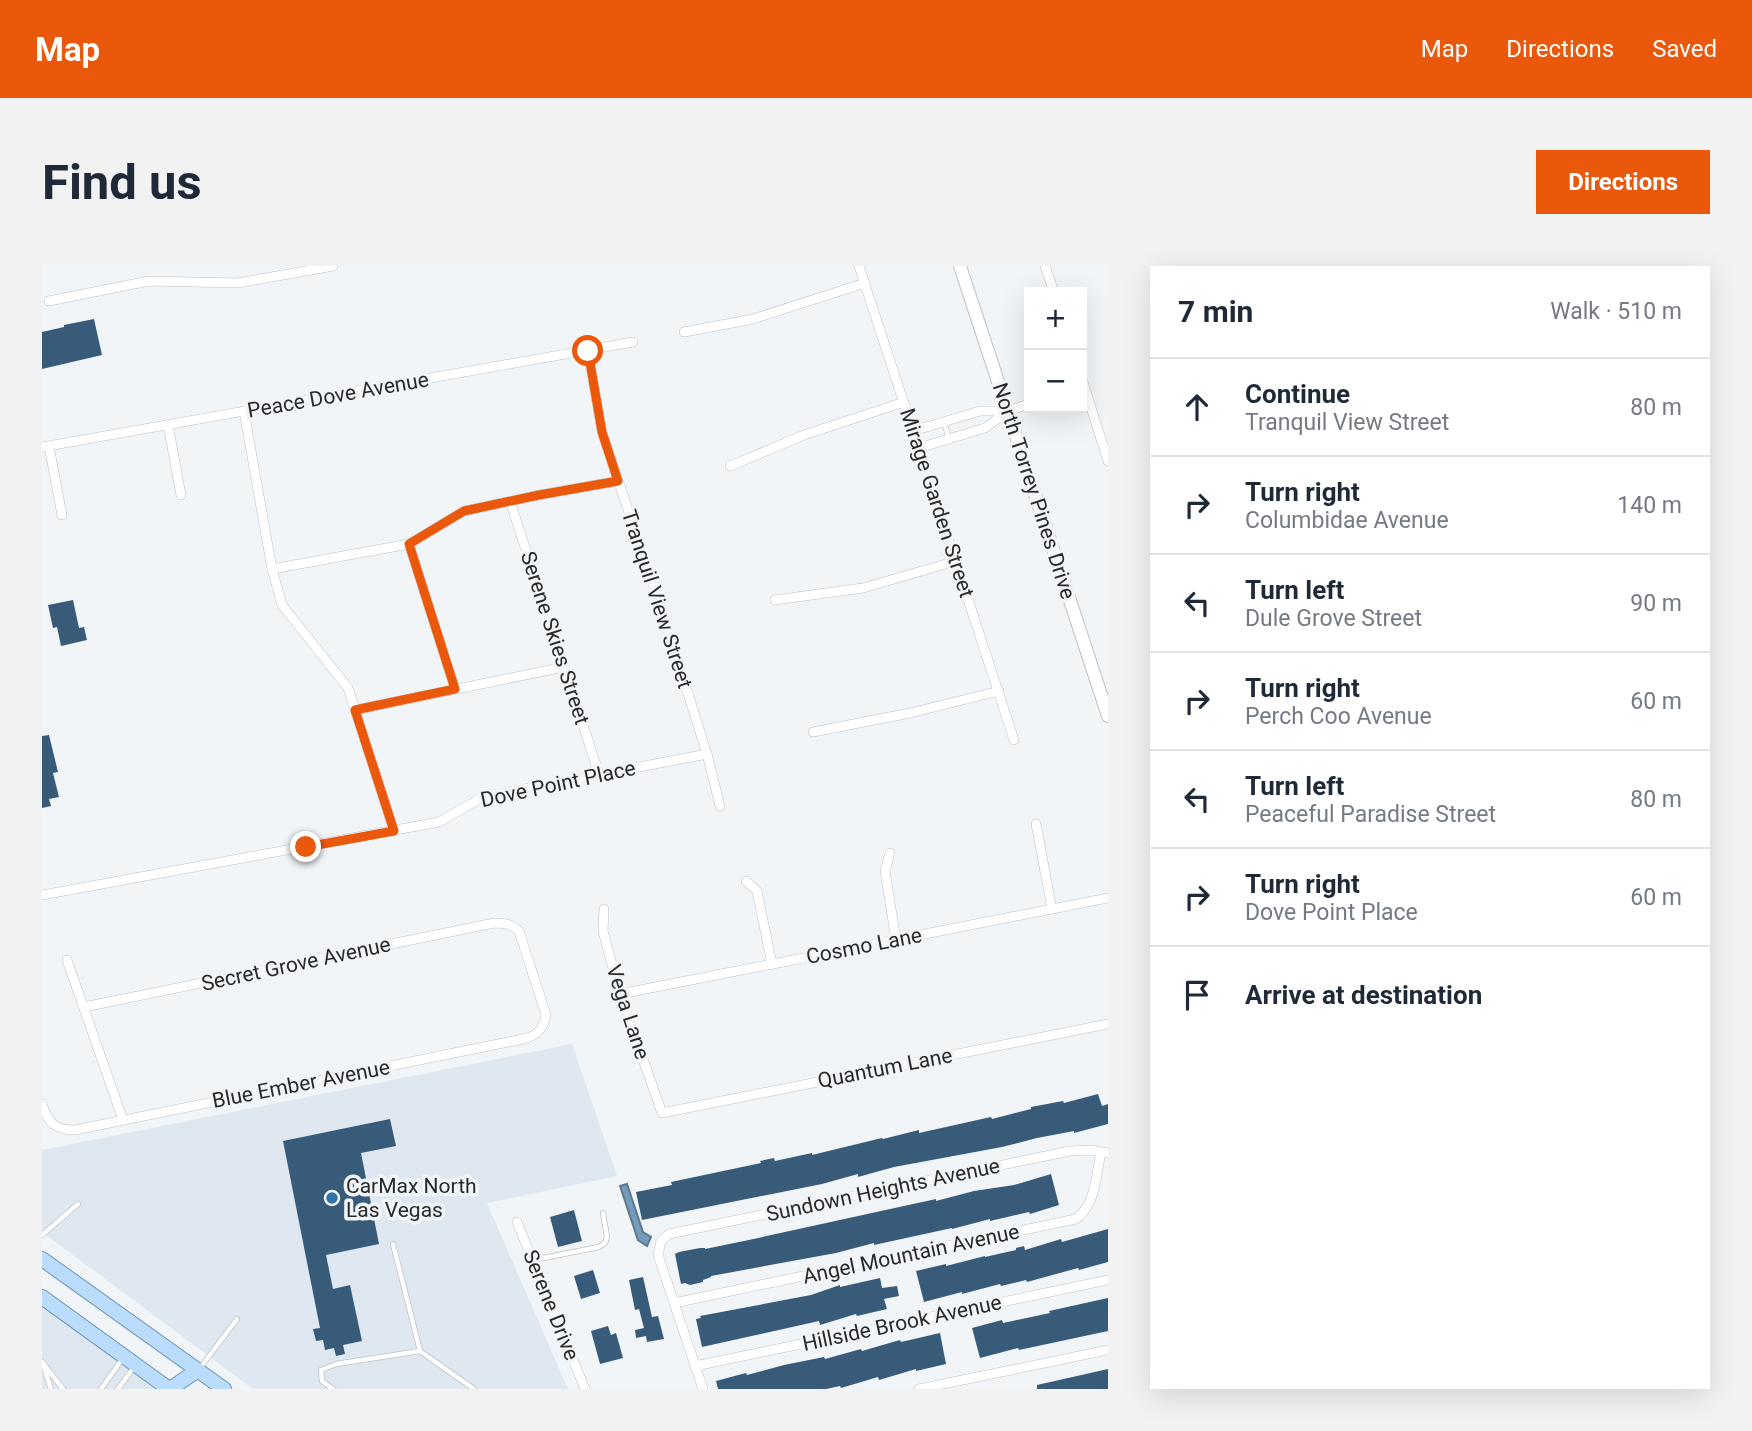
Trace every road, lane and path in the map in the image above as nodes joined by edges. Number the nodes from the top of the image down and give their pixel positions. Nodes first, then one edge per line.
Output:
1 (333, 266) edge
2 (859, 266) edge
3 (960, 266) edge
4 (1045, 266) edge
5 (288, 270) edge
6 (865, 284) junction
7 (1052, 287) edge
8 (49, 301) dead end
9 (684, 332) dead end
10 (633, 342) dead end
11 (588, 351) junction
12 (1087, 399) edge
13 (904, 402) junction
14 (1024, 406) edge
15 (244, 411) junction
16 (1008, 411) junction
17 (944, 421) junction
18 (168, 425) junction
19 (914, 430) junction
20 (949, 439) junction
21 (46, 446) edge
22 (919, 448) junction
23 (1108, 461) edge
24 (730, 466) dead end
25 (618, 481) junction
26 (181, 495) dead end
27 (510, 501) junction
28 (62, 515) dead end
29 (409, 544) junction
30 (956, 561) junction
31 (272, 569) junction
32 (775, 600) dead end
33 (564, 667) junction
34 (455, 689) junction
35 (999, 691) junction
36 (355, 710) junction
37 (1108, 716) edge
38 (813, 732) dead end
39 (1014, 740) dead end
40 (707, 754) junction
41 (599, 774) junction
42 (720, 806) dead end
43 (1036, 824) dead end
44 (394, 831) junction
45 (890, 853) dead end
46 (746, 881) dead end
47 (42, 895) edge
48 (1108, 898) edge
49 (604, 909) dead end
50 (1052, 909) junction
51 (896, 940) junction
52 (67, 960) dead end
53 (772, 964) junction
54 (620, 994) junction
55 (84, 1007) junction
56 (1108, 1024) edge
57 (542, 1028) joint
58 (42, 1104) edge
59 (662, 1113) joint
60 (123, 1120) junction
61 (1105, 1153) edge
62 (78, 1204) dead end
63 (603, 1213) dead end
64 (517, 1222) dead end
65 (42, 1235) edge
66 (393, 1244) dead end
67 (42, 1259) edge
68 (532, 1260) junction
69 (1108, 1280) edge
70 (42, 1297) edge
71 (674, 1304) junction
72 (237, 1319) dead end
73 (1108, 1350) edge
74 (420, 1351) junction
75 (130, 1361) junction
76 (43, 1362) edge
77 (695, 1367) junction
78 (198, 1370) junction
79 (51, 1389) edge
80 (63, 1389) edge
81 (101, 1389) edge
82 (118, 1389) edge
83 (169, 1389) edge
84 (225, 1389) edge
85 (333, 1389) edge
86 (474, 1389) edge
87 (585, 1389) edge
88 (703, 1389) edge
89 (919, 1389) edge

1 - 5 street
2 - 6 street, Mirage Garden Street
3 - 16 street, North Torrey Pines Drive
4 - 7 street
5 - 8 street
6 - 9 street
6 - 13 street, Mirage Garden Street
10 - 11 street, Peace Dove Avenue
11 - 15 street, Peace Dove Avenue
11 - 25 street, Tranquil View Street
12 - 23 street
13 - 19 street, Mirage Garden Street
13 - 24 street
14 - 16 street
15 - 18 street, Peace Dove Avenue
15 - 31 street
16 - 17 street
16 - 20 street
16 - 37 street, North Torrey Pines Drive
17 - 19 street
17 - 20 lane
18 - 21 street, Peace Dove Avenue
18 - 26 street
19 - 22 street, Mirage Garden Street
20 - 22 street
21 - 28 street
22 - 30 street, Mirage Garden Street
25 - 27 street
25 - 40 street, Tranquil View Street
27 - 29 street
27 - 33 street, Serene Skies Street
29 - 31 street
29 - 34 street
30 - 32 street
30 - 35 street, Mirage Garden Street
31 - 36 street
33 - 34 street
33 - 41 street, Serene Skies Street
34 - 36 street
35 - 38 street
35 - 39 street, Mirage Garden Street
36 - 44 street
40 - 41 street, Dove Point Place
40 - 42 street, Tranquil View Street
41 - 44 street, Dove Point Place
43 - 50 street
44 - 47 street, Dove Point Place
45 - 51 street
46 - 53 street
48 - 50 street, Cosmo Lane
49 - 54 street, Vega Lane
50 - 51 street, Cosmo Lane
51 - 53 street, Cosmo Lane
52 - 55 street
53 - 54 street, Cosmo Lane
54 - 59 street, Vega Lane
55 - 57 street, Secret Grove Avenue
55 - 60 street
56 - 59 street, Quantum Lane
57 - 60 street, Blue Ember Avenue
58 - 60 street, Blue Ember Avenue
61 - 71 street, Angel Mountain Avenue
61 - 71 street, Sundown Heights Avenue
62 - 65 lane
63 - 68 lane
64 - 68 street, Serene Drive
66 - 74 lane
67 - 78 main road
68 - 87 street, Serene Drive
69 - 77 street, Hillside Brook Avenue
70 - 75 main road
71 - 77 street
72 - 78 lane
73 - 89 street
74 - 85 lane
74 - 86 lane
75 - 81 lane
75 - 82 lane
75 - 83 main road
76 - 79 lane
76 - 80 lane
77 - 88 street
78 - 83 main road
78 - 84 main road

